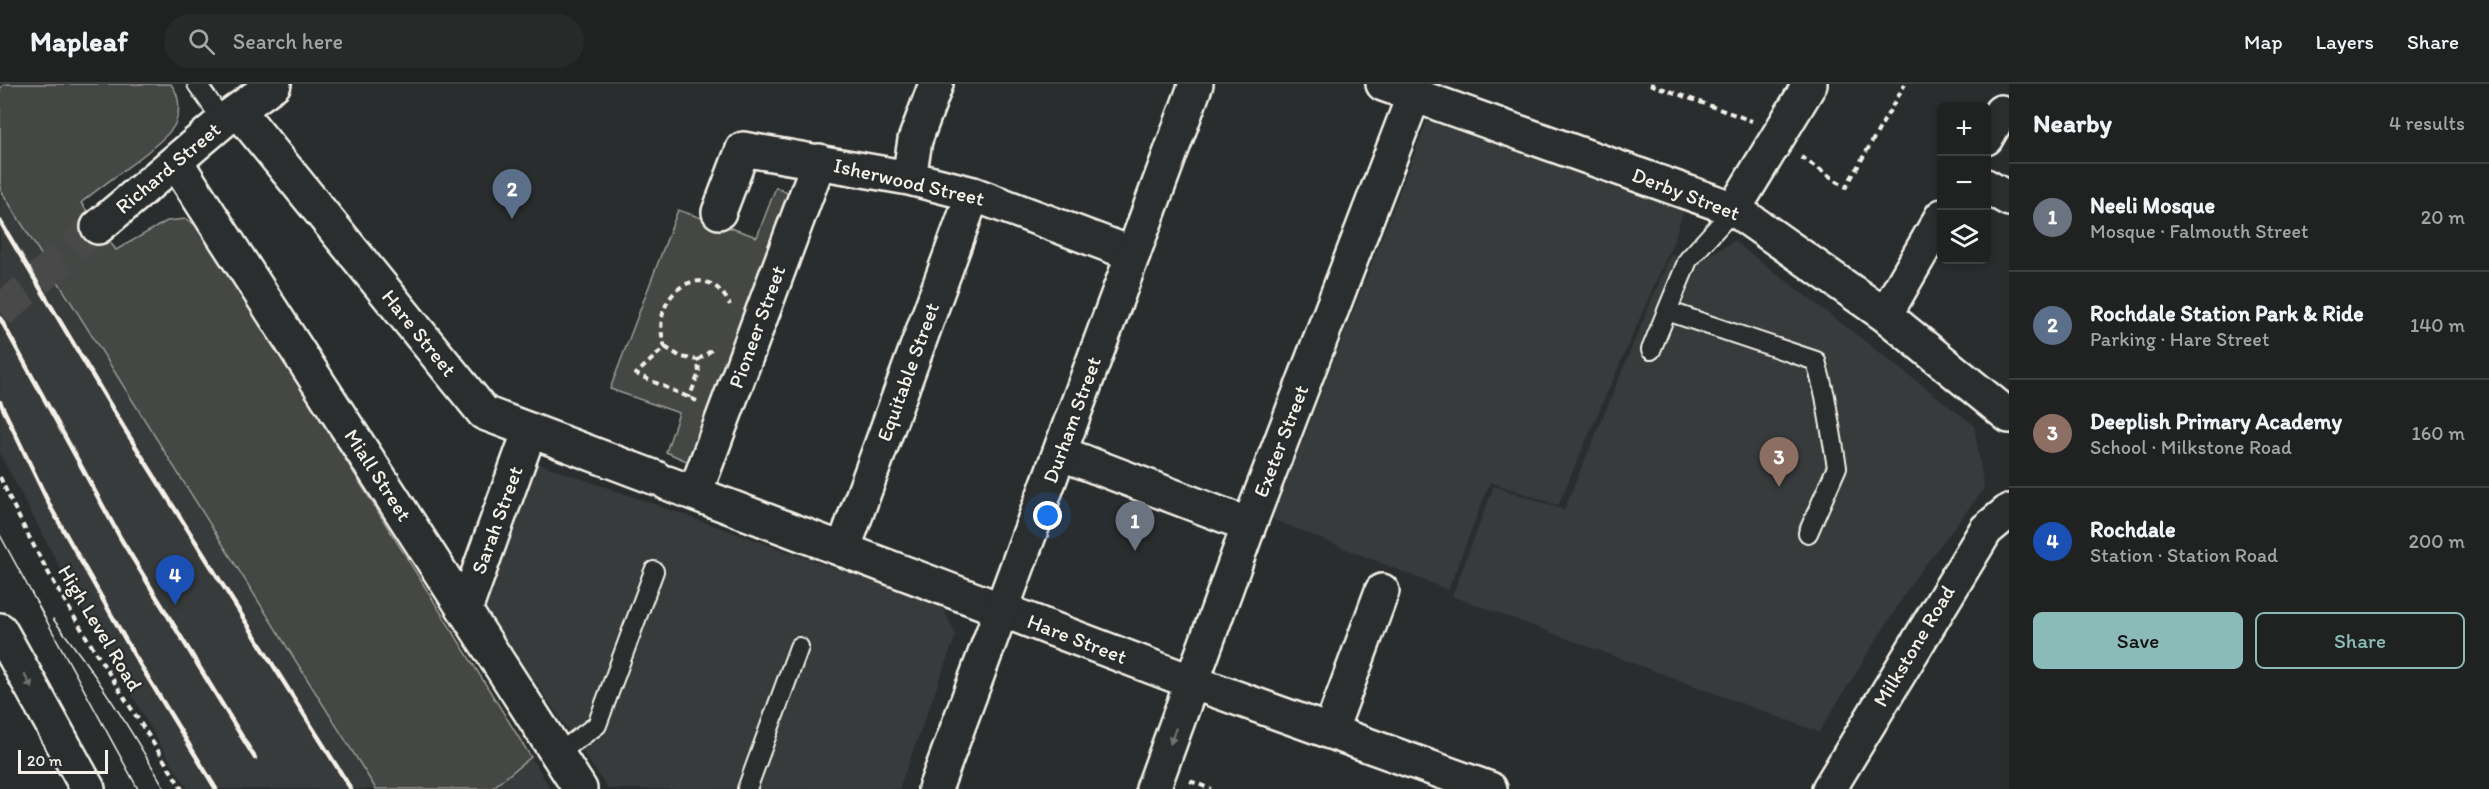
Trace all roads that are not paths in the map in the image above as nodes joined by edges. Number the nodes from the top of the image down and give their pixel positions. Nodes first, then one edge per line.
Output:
1 (197, 84) edge
2 (274, 84) edge
3 (936, 84) edge
4 (1196, 84) edge
5 (1383, 84) edge
6 (1810, 84) edge
7 (1414, 95) junction
8 (231, 116) junction
9 (819, 161) junction
10 (176, 162) junction
11 (909, 177) junction
12 (1991, 189) edge
13 (973, 194) junction
14 (2009, 199) edge
15 (1734, 209) junction
16 (719, 212) dead end
17 (1937, 223) edge
18 (98, 227) tunnel mouth
19 (1133, 254) junction
20 (1667, 311) junction
21 (1885, 315) junction
22 (1651, 350) dead end
23 (2009, 416) edge
24 (530, 430) junction
25 (1060, 453) junction
26 (673, 484) junction
27 (2009, 511) edge
28 (1249, 525) junction
29 (1808, 533) dead end
30 (843, 550) junction
31 (654, 571) dead end
32 (1382, 591) dead end
33 (465, 610) junction
34 (1001, 611) junction
35 (0, 630) edge
36 (799, 647) dead end
37 (1192, 682) junction
38 (1330, 732) junction
39 (557, 754) junction
40 (1415, 776) edge
41 (88, 789) edge
42 (580, 789) edge
43 (747, 789) edge
44 (935, 789) edge
45 (1153, 789) edge
46 (1490, 789) edge
47 (1829, 789) edge

1 - 8 lane
2 - 8 street, Richard Street
3 - 11 street
4 - 19 street, Durham Street
5 - 7 street, Derby Street
6 - 15 street
7 - 15 street, Derby Street
7 - 28 street, Exeter Street
8 - 10 street, Richard Street
8 - 24 street, Hare Street
9 - 11 street, Isherwood Street
9 - 16 street, Isherwood Street
9 - 26 street, Pioneer Street
10 - 18 street, Richard Street
10 - 33 street, Miall Street
11 - 13 street, Isherwood Street
12 - 14 street
13 - 19 street, Isherwood Street
13 - 30 street, Equitable Street
15 - 20 lane
15 - 21 street, Derby Street
17 - 21 street
19 - 25 street, Durham Street
20 - 22 lane
20 - 29 lane
21 - 23 street, Derby Street
24 - 26 street, Hare Street
24 - 33 street, Sarah Street
25 - 28 street
25 - 34 street, Durham Street
26 - 30 street, Hare Street
27 - 47 street, Milkstone Road
28 - 37 street, Exeter Street
30 - 34 street, Hare Street
31 - 39 lane
32 - 38 street
33 - 39 street, Miall Street
34 - 37 street, Hare Street
34 - 44 street, Durham Street
35 -> 41 street
36 - 43 lane
37 - 38 street, Hare Street
37 -> 45 street, Exeter Street
38 - 40 street, Hare Street
39 - 42 street, Miall Street
40 - 46 street, Hare Street

